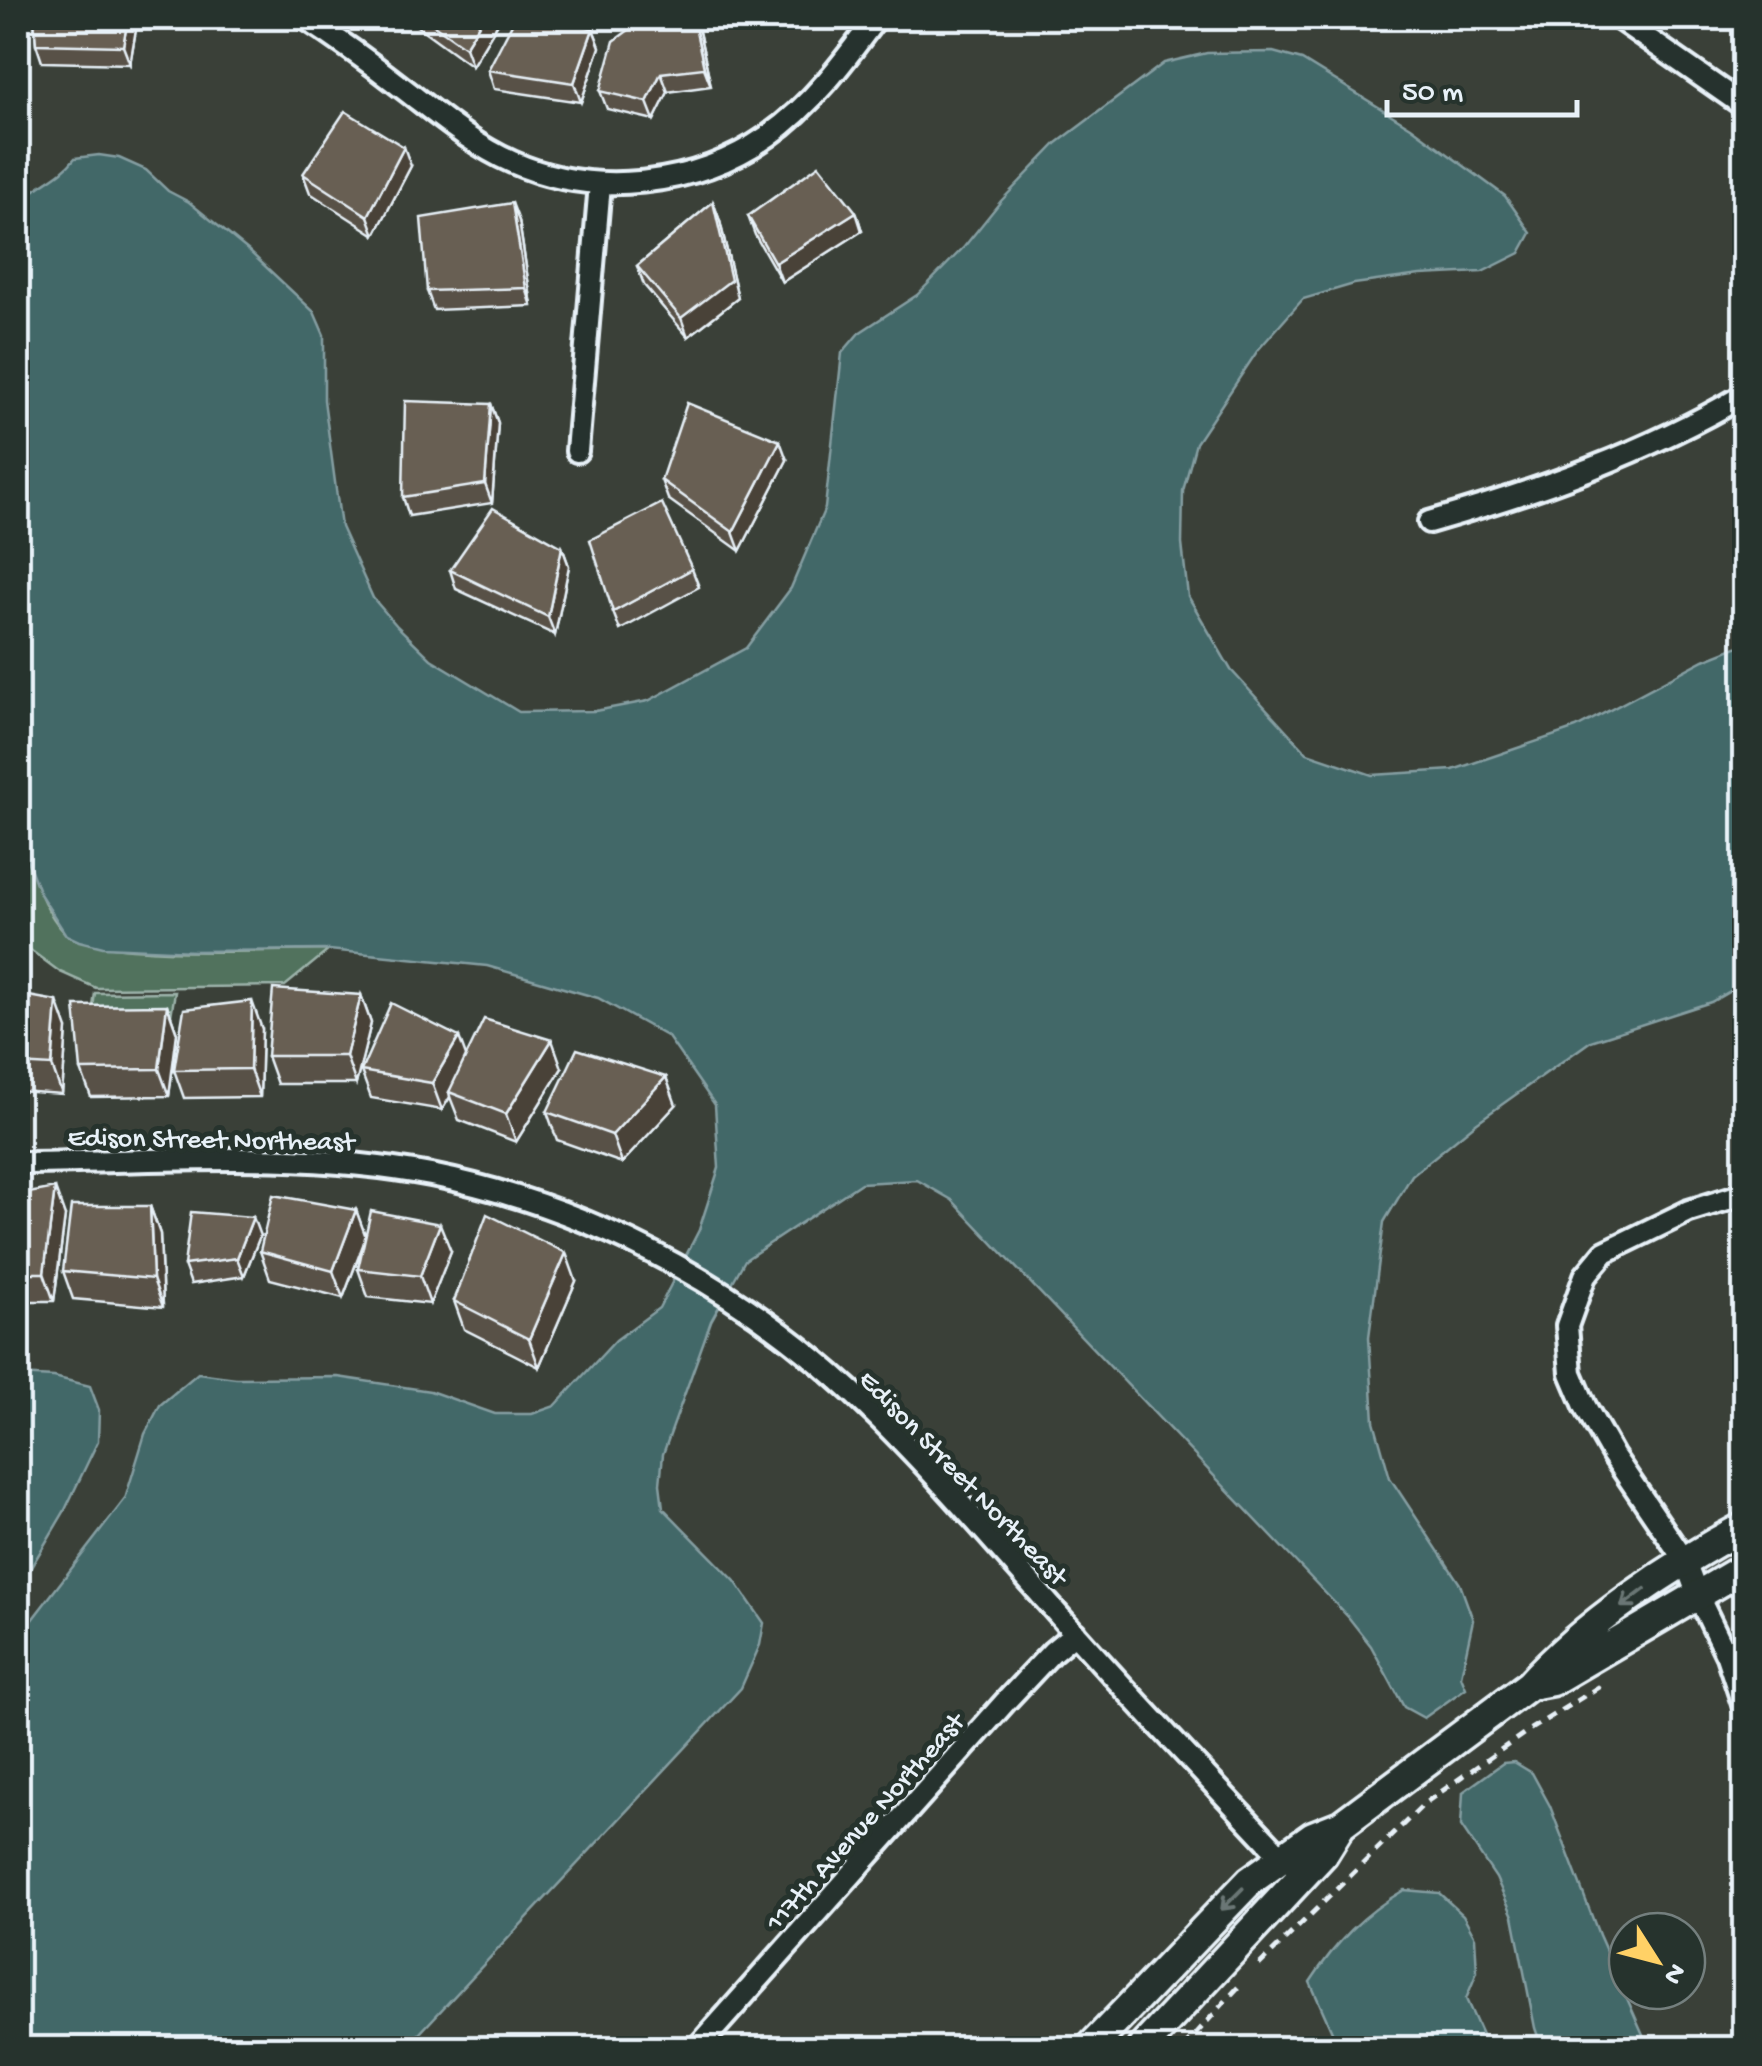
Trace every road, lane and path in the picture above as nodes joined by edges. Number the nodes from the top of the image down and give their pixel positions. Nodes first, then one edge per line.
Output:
1 (304, 18) edge
2 (876, 18) edge
3 (1618, 18) edge
4 (1744, 106) edge
5 (600, 184) junction
6 (1744, 395) edge
7 (577, 451) dead end
8 (1429, 522) dead end
9 (18, 1162) edge
10 (1744, 1194) edge
11 (1744, 1528) edge
12 (1685, 1561) junction
13 (1744, 1568) edge
14 (1698, 1596) junction
15 (1075, 1633) junction
16 (1523, 1689) junction
17 (1744, 1707) edge
18 (1528, 1730) dead end
19 (1341, 1826) junction
20 (1281, 1856) junction
21 (1256, 1968) dead end
22 (1243, 1982) dead end
23 (697, 2048) edge
24 (1090, 2048) edge
25 (1142, 2048) edge
26 (1183, 2048) edge

1 - 5 street
2 - 5 street
3 - 4 street
5 - 7 street
6 - 8 street
9 - 15 street, Edison Street Northeast
10 - 12 street
11 - 12 street
12 - 14 street
12 -> 16 street
13 - 14 street
14 - 16 street
14 - 17 street
15 - 20 street, Edison Street Northeast
15 - 23 street, 117th Avenue Northeast
16 - 19 street
18 - 21 path
19 - 20 street
19 - 25 street
20 -> 24 street
22 - 26 path

